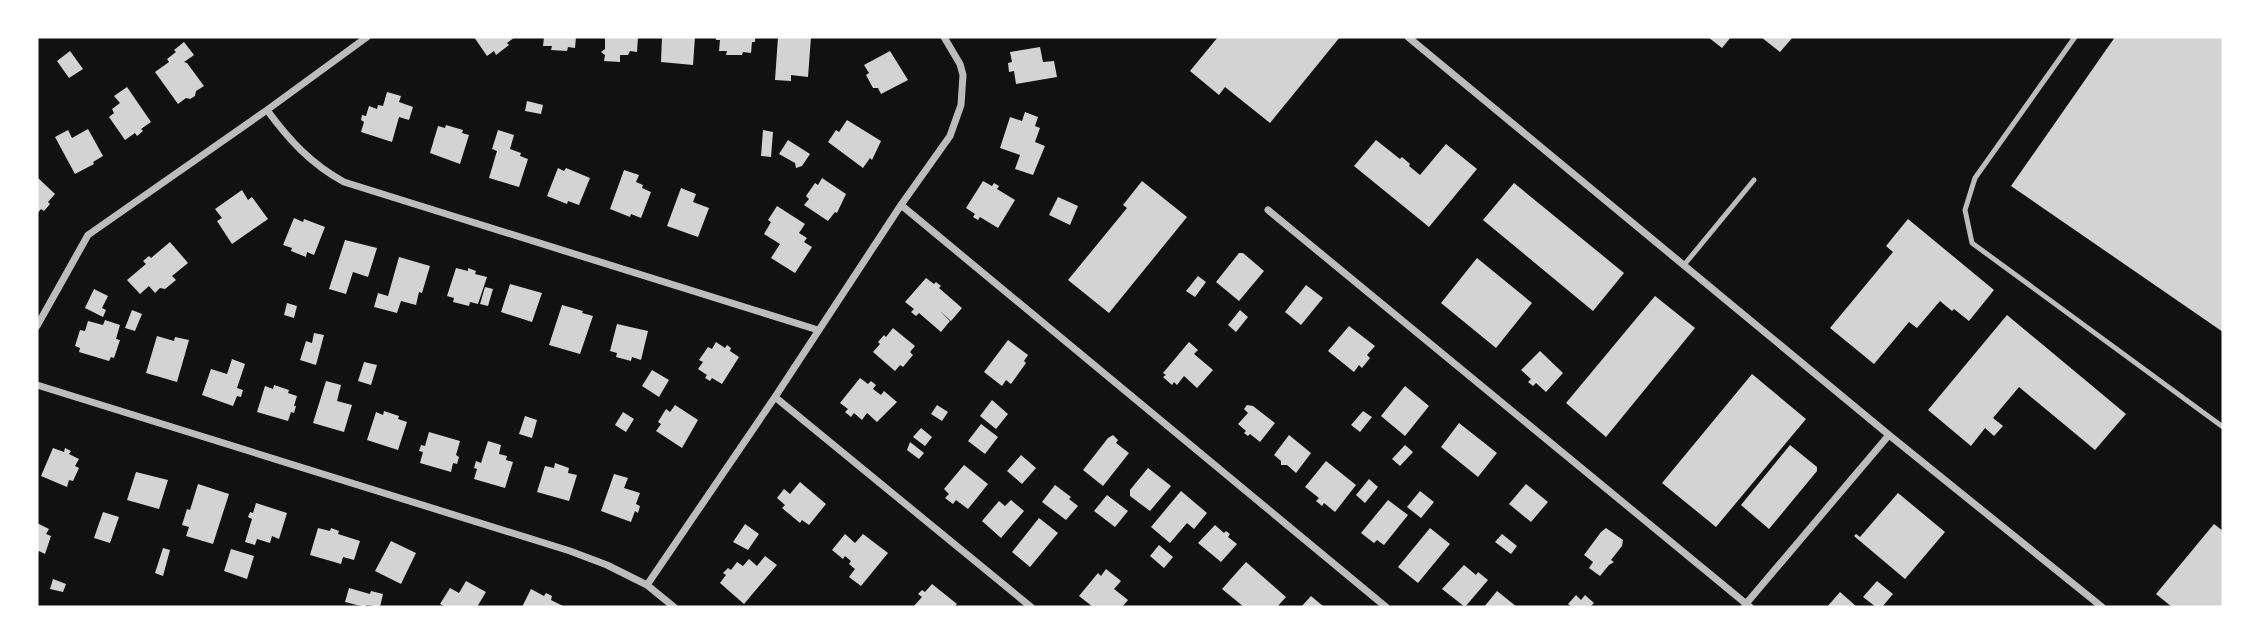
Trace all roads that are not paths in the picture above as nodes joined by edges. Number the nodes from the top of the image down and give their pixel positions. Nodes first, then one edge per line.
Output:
1 (367, 37) edge
2 (944, 37) edge
3 (1408, 37) edge
4 (2075, 37) edge
5 (267, 110) junction
6 (1754, 180) dead end
7 (901, 205) junction
8 (1268, 210) dead end
9 (1684, 265) junction
10 (37, 326) edge
11 (818, 330) junction
12 (37, 385) edge
13 (775, 397) junction
14 (2223, 427) edge
15 (1889, 435) junction
16 (647, 585) junction
17 (1747, 606) edge
18 (674, 607) edge
19 (1031, 607) edge
20 (1386, 607) edge
21 (2102, 607) edge

1 - 5 street
2 - 7 street
3 - 9 street
4 - 14 lane
5 - 10 street
5 - 11 street
6 - 9 lane
7 - 11 street
7 - 20 street
8 - 17 street
9 - 15 street
11 - 13 street
12 - 16 street
13 - 16 street
13 - 19 street
15 - 17 street
15 - 21 street
16 - 18 street

